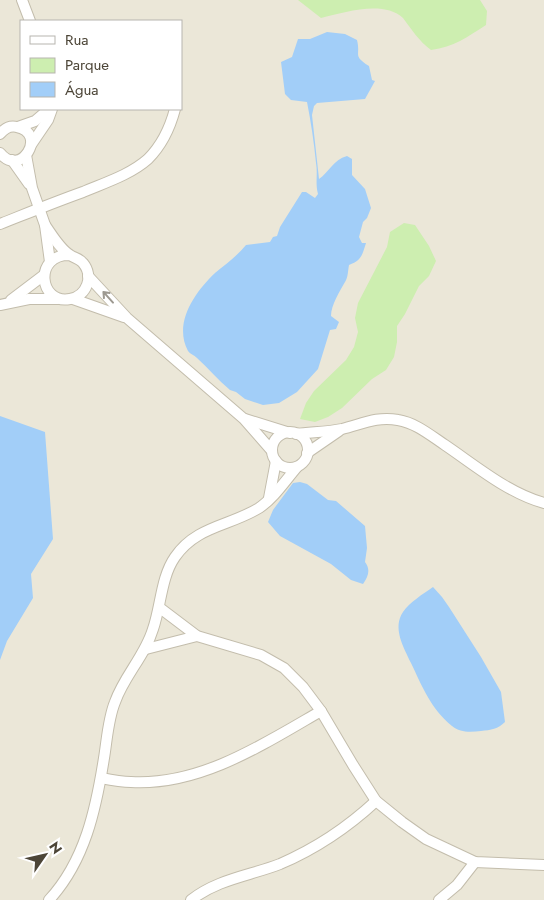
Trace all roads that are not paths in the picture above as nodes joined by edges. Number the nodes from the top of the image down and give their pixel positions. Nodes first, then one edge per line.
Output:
1 (22, 0) edge
2 (30, 20) edge
3 (49, 110) edge
4 (50, 110) edge
5 (175, 110) edge
6 (18, 127) junction
7 (0, 134) edge
8 (31, 145) junction
9 (0, 153) edge
10 (26, 155) junction
11 (12, 160) junction
12 (32, 188) junction
13 (38, 209) junction
14 (0, 224) edge
15 (45, 225) junction
16 (70, 256) junction
17 (50, 262) junction
18 (44, 275) junction
19 (88, 276) junction
20 (58, 299) junction
21 (73, 299) junction
22 (4, 304) edge
23 (127, 318) junction
24 (244, 419) junction
25 (341, 429) junction
26 (293, 433) junction
27 (272, 451) junction
28 (307, 453) junction
29 (276, 461) junction
30 (297, 466) junction
31 (268, 502) junction
32 (544, 503) edge
33 (160, 608) junction
34 (197, 636) junction
35 (146, 649) junction
36 (321, 712) junction
37 (101, 778) junction
38 (376, 801) junction
39 (475, 862) junction
40 (544, 865) edge
41 (49, 900) edge
42 (191, 900) edge
43 (439, 900) edge

1 - 2 street
3 - 6 street
4 - 8 street
5 - 13 street
6 - 7 street
6 - 8 street
8 - 10 street
9 - 11 street
10 - 11 street
10 - 12 street
11 - 12 street
12 - 13 street
13 - 14 street
13 - 15 street
15 - 16 street
15 - 17 street
16 - 17 street
16 - 19 street
17 - 18 street
18 - 20 street
18 - 22 street
19 - 21 street
23 -> 19 street
20 - 21 street
20 - 22 street
21 - 23 street
23 - 24 street
24 - 26 street
24 - 27 street
25 - 26 street
25 - 28 street
25 - 32 street
26 - 27 street
26 - 28 street
27 - 29 street
28 - 30 street
29 - 30 street
29 - 31 street
30 - 31 street
31 - 33 street
33 - 34 street
33 - 35 street
34 - 35 street
34 - 36 street
35 - 37 street
36 - 37 street
36 - 38 street
37 - 41 street
38 - 39 street
38 - 42 street
39 - 40 street
39 - 43 street

